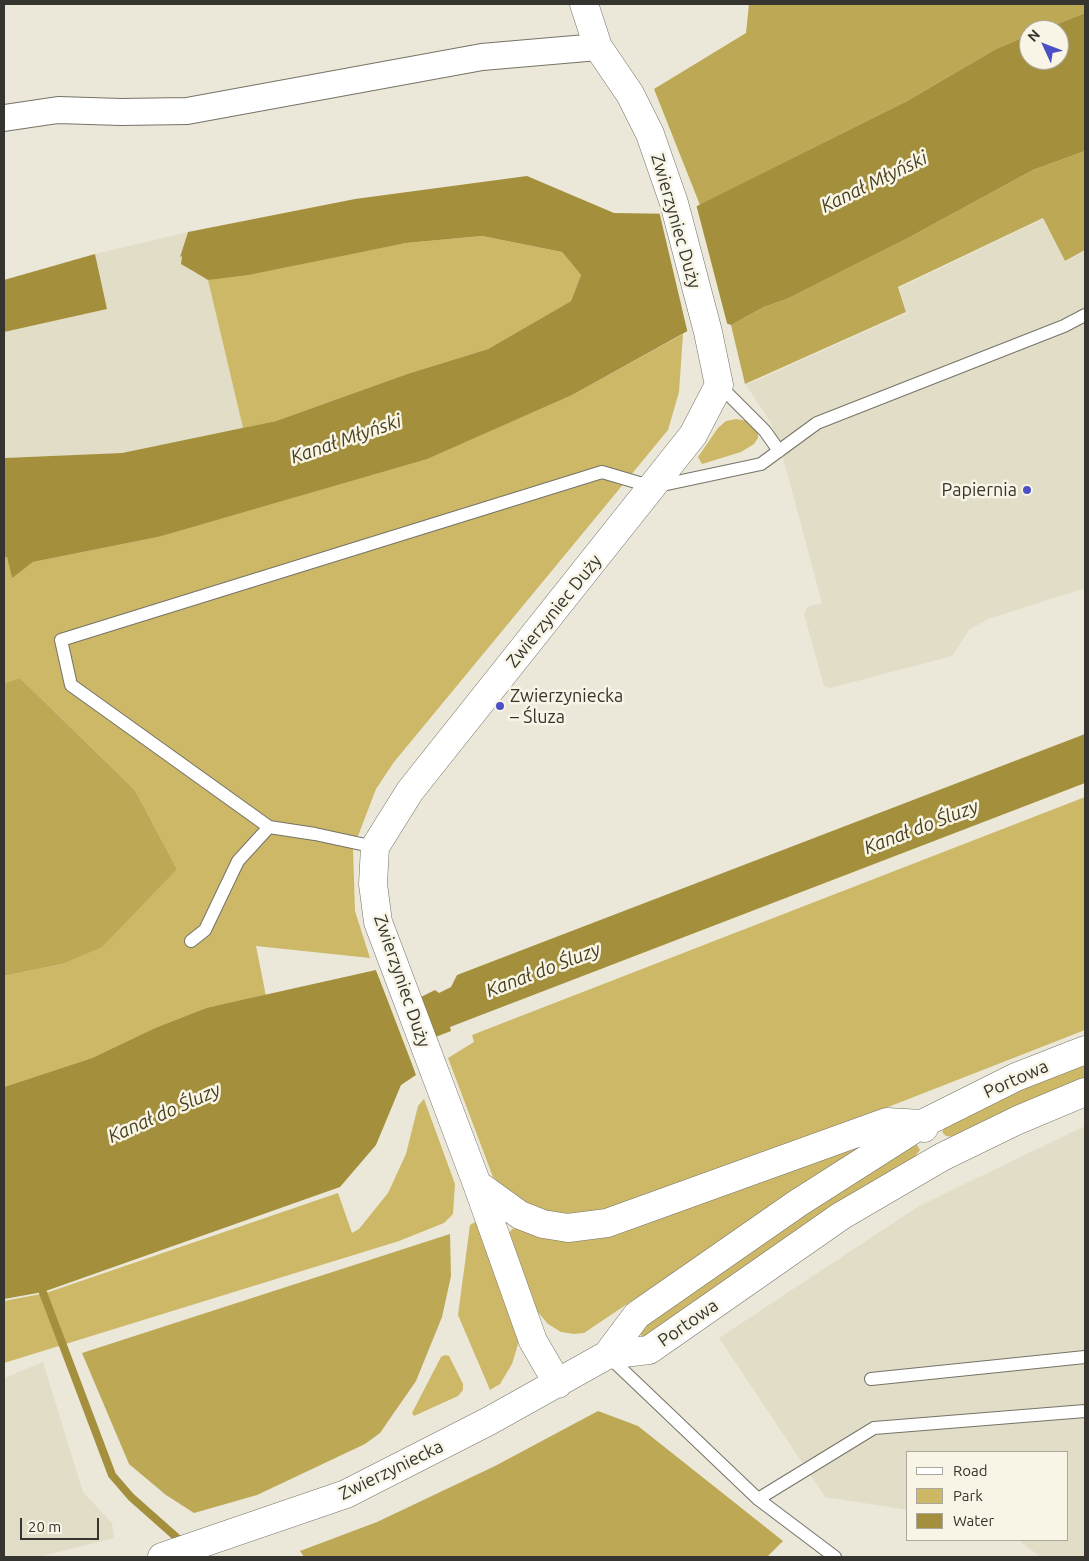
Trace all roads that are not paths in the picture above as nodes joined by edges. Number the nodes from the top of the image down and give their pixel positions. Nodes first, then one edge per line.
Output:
1 (584, 4) edge
2 (598, 47) junction
3 (4, 118) edge
4 (1085, 315) edge
5 (719, 386) junction
6 (779, 452) junction
7 (653, 487) junction
8 (269, 827) junction
9 (375, 847) junction
10 (191, 941) dead end
11 (1085, 1050) edge
12 (1085, 1092) edge
13 (922, 1124) junction
14 (942, 1157) junction
15 (477, 1184) junction
16 (607, 1355) junction
17 (1085, 1357) edge
18 (871, 1380) dead end
19 (558, 1384) junction
20 (1085, 1410) edge
21 (758, 1499) junction
22 (162, 1557) edge
23 (835, 1557) edge

1 - 2 street, Zwierzyniec Duży
2 - 3 street
2 - 5 street, Zwierzyniec Duży
4 - 6 lane
5 - 6 lane
5 - 7 street, Zwierzyniec Duży
6 - 7 lane
7 - 8 lane
7 - 9 street, Zwierzyniec Duży
8 - 9 lane
8 - 10 lane
9 - 15 street, Zwierzyniec Duży
11 - 13 street, Portowa
12 - 14 street, Portowa
13 - 14 street
13 - 15 street
13 - 16 street, Portowa
14 - 16 street, Portowa
15 - 19 street, Zwierzyniec Duży
16 - 19 street, Zwierzyniecka
16 - 21 lane
17 - 18 lane
19 - 22 street, Zwierzyniecka
20 - 21 lane
21 - 23 lane

